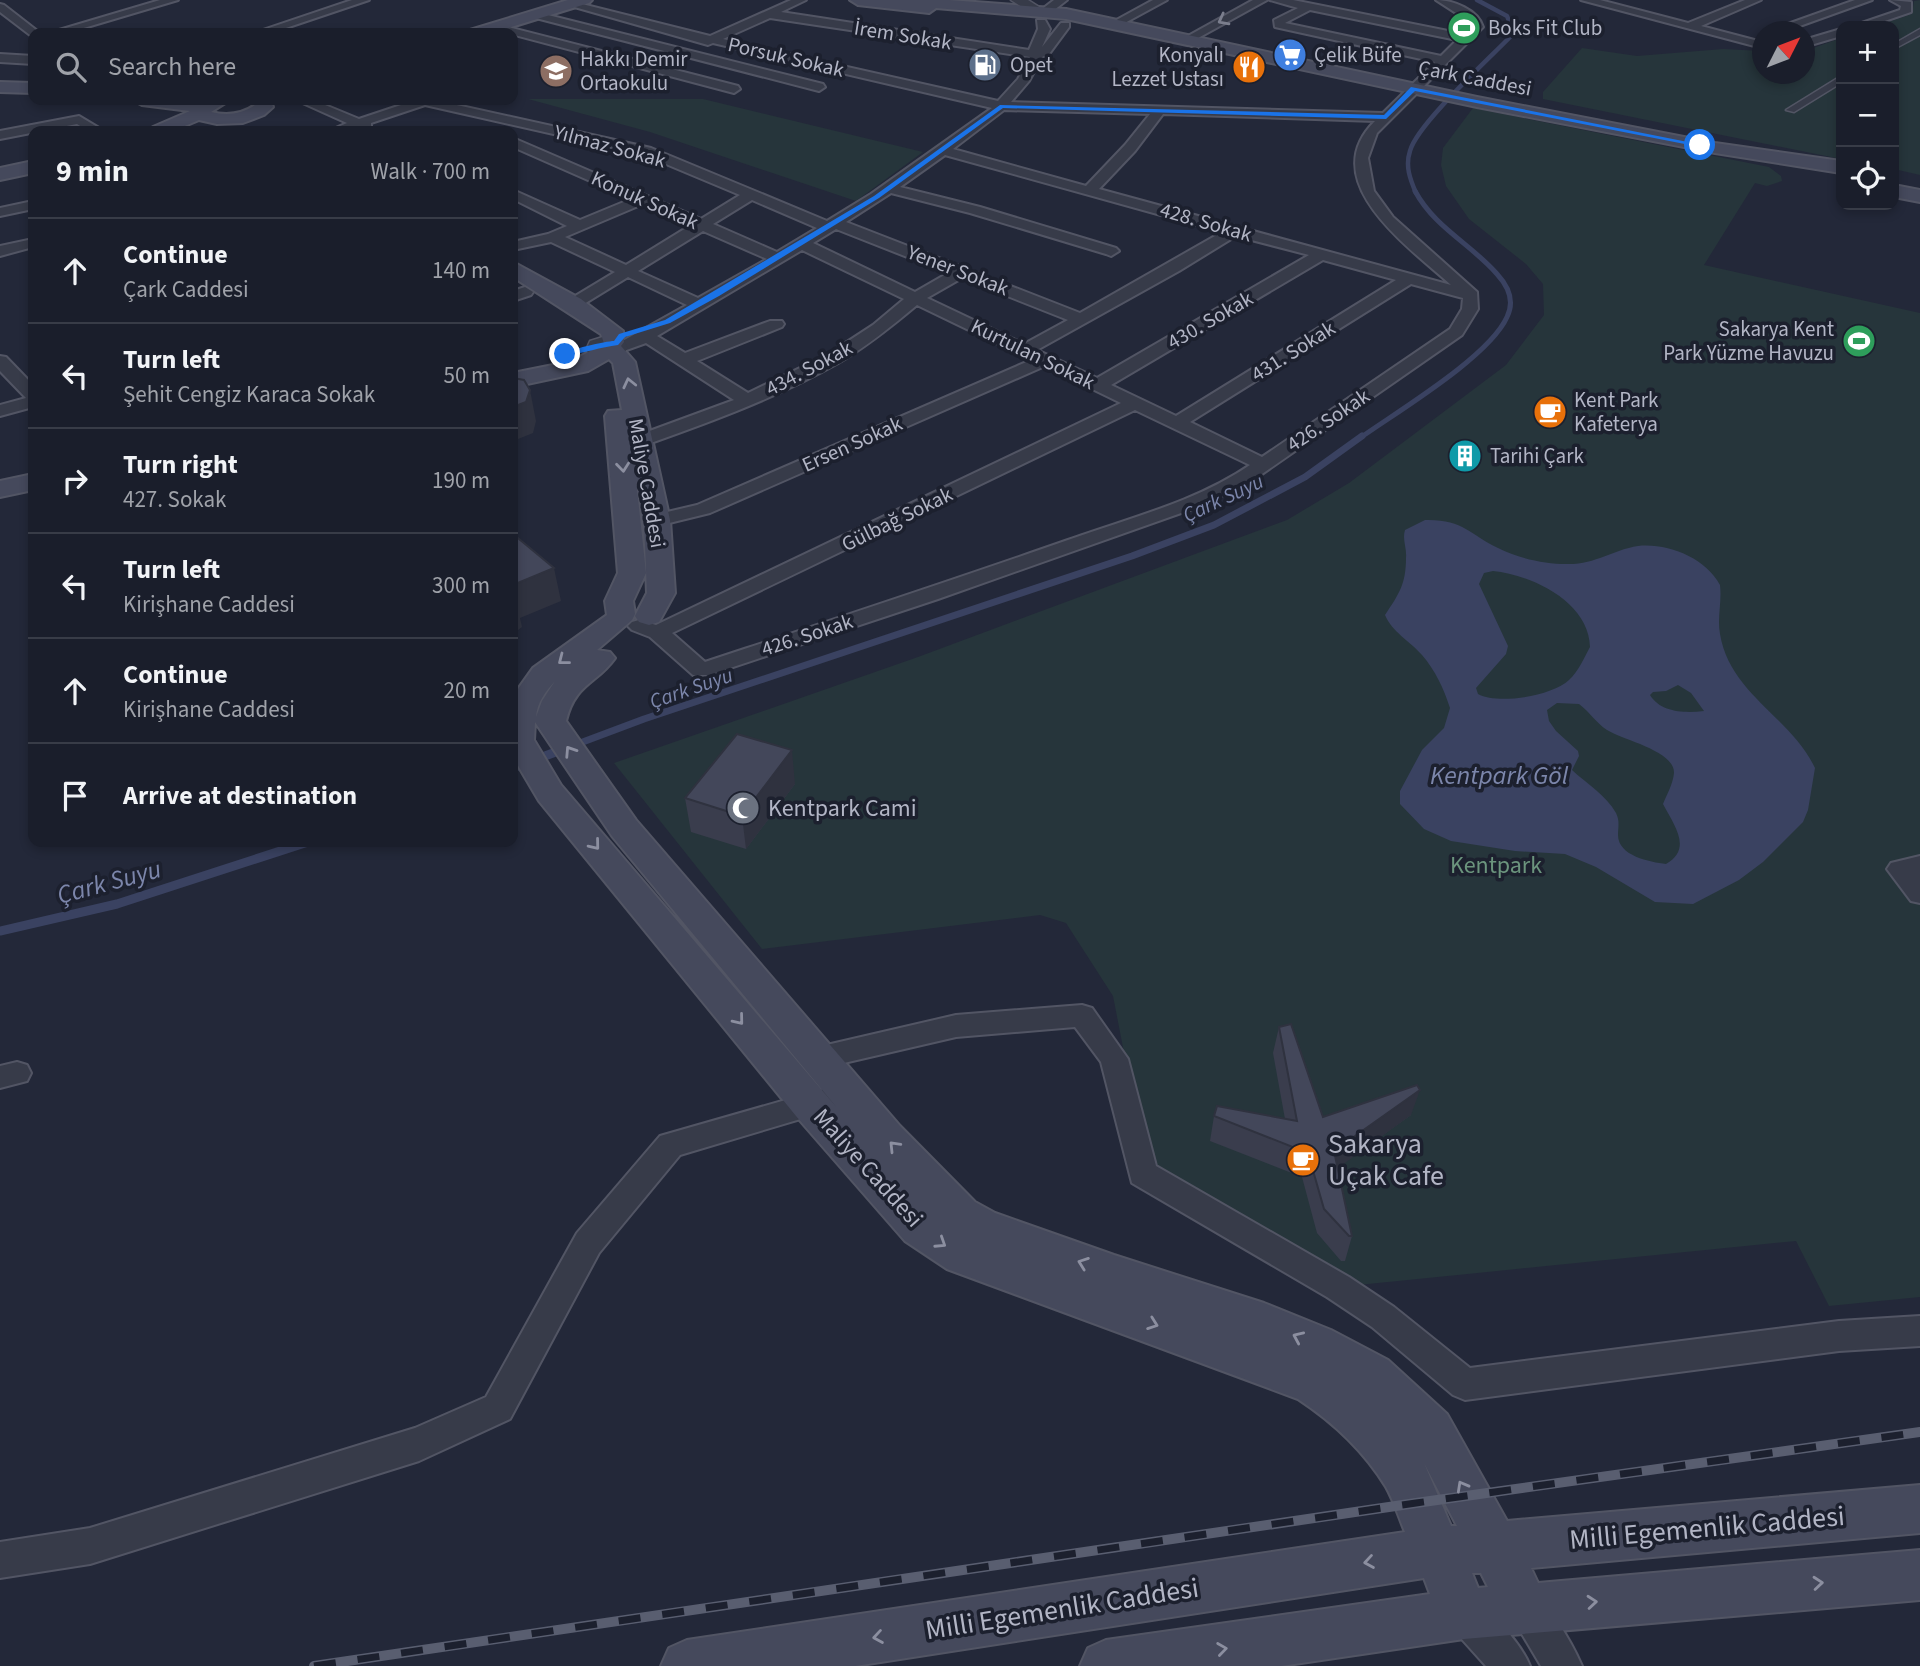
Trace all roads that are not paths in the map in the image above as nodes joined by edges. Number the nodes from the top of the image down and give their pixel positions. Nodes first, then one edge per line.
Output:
1 (172, 0) edge
2 (363, 0) edge
3 (800, 0) edge
4 (858, 0) edge
5 (907, 0) edge
6 (1018, 0) edge
7 (1161, 0) edge
8 (1261, 0) edge
9 (1276, 0) edge
10 (1442, 0) edge
11 (1587, 0) edge
12 (1755, 0) edge
13 (1866, 0) edge
14 (1899, 0) edge
15 (575, 1) edge
16 (1644, 3) dead end
17 (0, 7) edge
18 (1308, 7) junction
19 (1626, 10) junction
20 (1064, 13) edge
21 (769, 14) junction
22 (536, 15) junction
23 (1042, 15) junction
24 (633, 20) junction
25 (1803, 21) edge
26 (1875, 21) edge
27 (1117, 23) junction
28 (1690, 26) junction
29 (496, 27) junction
30 (28, 28) edge
31 (73, 28) edge
32 (276, 28) edge
33 (477, 28) edge
34 (493, 28) edge
35 (500, 28) edge
36 (1920, 31) edge
37 (601, 32) junction
38 (518, 33) edge
39 (1836, 34) edge
40 (1466, 38) junction
41 (1752, 38) edge
42 (712, 40) junction
43 (1745, 40) junction
44 (1815, 40) edge
45 (1185, 41) junction
46 (1752, 42) edge
47 (1899, 44) edge
48 (566, 45) junction
49 (682, 52) junction
50 (1037, 55) junction
51 (0, 58) edge
52 (1443, 60) junction
53 (28, 61) edge
54 (797, 61) junction
55 (650, 66) junction
56 (767, 74) junction
57 (1836, 82) edge
58 (0, 87) edge
59 (819, 87) dead end
60 (28, 88) edge
61 (734, 89) junction
62 (1420, 90) junction
63 (0, 95) edge
64 (28, 96) edge
65 (711, 99) dead end
66 (172, 105) edge
67 (212, 105) edge
68 (265, 105) edge
69 (314, 105) edge
70 (414, 105) edge
71 (444, 105) edge
72 (1002, 106) junction
73 (203, 110) junction
74 (1791, 110) dead end
75 (1159, 111) junction
76 (1386, 117) junction
77 (221, 119) junction
78 (359, 123) junction
79 (47, 126) edge
80 (89, 126) edge
81 (169, 126) edge
82 (200, 126) edge
83 (233, 126) edge
84 (258, 126) edge
85 (350, 126) edge
86 (366, 126) edge
87 (545, 128) junction
88 (28, 130) edge
89 (0, 135) edge
90 (518, 139) edge
91 (518, 143) edge
92 (941, 150) junction
93 (1723, 151) junction
94 (1836, 166) edge
95 (28, 168) edge
96 (1836, 173) edge
97 (0, 174) edge
98 (1899, 178) edge
99 (1836, 179) edge
100 (1920, 182) edge
101 (1899, 185) edge
102 (889, 188) junction
103 (1920, 188) edge
104 (1091, 190) junction
105 (1899, 192) edge
106 (751, 195) junction
107 (518, 196) edge
108 (1920, 196) edge
109 (643, 199) junction
110 (28, 206) edge
111 (0, 212) edge
112 (701, 225) junction
113 (832, 225) junction
114 (580, 226) junction
115 (1235, 230) junction
116 (553, 237) junction
117 (28, 244) edge
118 (802, 244) junction
119 (518, 245) edge
120 (0, 251) edge
121 (1111, 251) dead end
122 (1322, 254) junction
123 (778, 258) junction
124 (518, 271) edge
125 (627, 271) junction
126 (963, 271) junction
127 (1409, 278) junction
128 (518, 292) edge
129 (1471, 295) junction
130 (915, 298) junction
131 (573, 304) junction
132 (698, 304) junction
133 (1080, 319) junction
134 (667, 321) junction
135 (776, 324) dead end
136 (646, 336) junction
137 (607, 348) junction
138 (1025, 350) junction
139 (686, 359) junction
140 (1045, 360) junction
141 (518, 364) edge
142 (3, 367) edge
143 (518, 379) edge
144 (1098, 385) junction
145 (28, 390) edge
146 (747, 400) junction
147 (28, 403) edge
148 (1135, 403) junction
149 (0, 411) edge
150 (1177, 423) junction
151 (642, 440) junction
152 (1263, 464) junction
153 (28, 470) edge
154 (0, 477) edge
155 (28, 483) edge
156 (0, 489) edge
157 (657, 520) junction
158 (637, 623) junction
159 (1920, 866) edge
160 (1920, 894) edge
161 (818, 1058) junction
162 (848, 1093) junction
163 (810, 1105) junction
164 (1920, 1331) edge
165 (1920, 1509) edge
166 (1493, 1546) junction
167 (1437, 1552) junction
168 (0, 1560) edge
169 (1920, 1575) edge
170 (1524, 1607) junction
171 (1464, 1614) junction
172 (687, 1666) edge
173 (1105, 1666) edge
174 (1511, 1666) edge
175 (1563, 1666) edge

1 - 31 street
2 - 32 street
3 - 21 street
4 - 23 main road, Çark Caddesi
5 - 23 main road, Çark Caddesi
6 - 23 street
7 - 27 street
8 -> 45 street
9 - 18 street
10 - 40 street
11 - 19 street
12 - 28 street
13 - 25 street
14 - 26 street
15 - 22 main road
15 - 24 street, Porsuk Sokak
15 - 33 main road
16 - 19 street
17 - 30 street
18 - 40 street
18 - 52 street
19 - 28 street
20 - 23 main road, Çark Caddesi
20 - 23 street
20 - 27 main road, Çark Caddesi
20 - 45 main road, Çark Caddesi
20 - 50 street
21 - 42 street
21 - 50 street, İrem Sokak
22 - 29 main road
22 - 37 street
23 - 50 street
24 - 37 street
24 - 42 street, Porsuk Sokak
27 - 45 main road, Çark Caddesi
28 - 43 street
29 - 34 main road
29 - 35 street
36 - 47 street
37 - 48 street
37 - 49 street
38 - 48 street
39 - 44 street
40 - 52 street
41 - 43 street
42 - 49 street
42 - 54 street, Porsuk Sokak
43 - 46 street
45 - 62 main road, Çark Caddesi
48 - 55 street
49 - 55 street
49 - 56 street
50 - 72 street
51 - 53 street
52 - 62 street
54 - 56 street
54 - 72 street, Porsuk Sokak
55 - 61 street
56 - 59 street
56 - 61 street
57 - 74 street
58 - 60 main road
61 - 65 street
62 - 76 street
62 - 93 main road, Çark Caddesi
63 - 64 main road
66 - 73 main road
67 - 73 main road
68 - 77 main road
68 - 84 main road
69 - 78 street
70 - 78 street
71 - 87 street, Yılmaz Sokak
72 - 75 street, Porsuk Sokak
72 - 92 street
73 - 77 main road
73 - 81 main road
75 - 76 street, Porsuk Sokak
75 - 104 street
76 - 129 street
77 - 82 main road
77 - 83 main road
78 - 85 street
78 - 86 street
79 - 80 street
87 - 90 street
87 - 106 street, Yılmaz Sokak
88 - 89 street
91 - 109 street, Konuk Sokak
92 - 102 street
92 - 104 street, 428. Sokak
93 - 94 main road, Çark Caddesi
93 - 96 main road, Çark Caddesi
93 - 99 main road
95 - 97 main road
98 - 100 main road
101 - 103 main road
102 - 113 street
102 - 121 street
104 - 115 street, 428. Sokak
105 - 108 main road
106 - 112 street
106 - 113 street, Yılmaz Sokak
107 - 114 street
109 - 112 street, Konuk Sokak
109 - 114 street
110 - 111 street
112 - 123 street, Konuk Sokak
112 - 125 street
113 - 118 street
113 - 126 street, Yener Sokak
114 - 116 street
115 - 122 street, 428. Sokak
115 - 133 street
116 - 119 street
116 - 125 street
117 - 120 street
118 - 123 street
118 - 130 street, Kurtulan Sokak
122 - 127 street, 428. Sokak
122 - 144 street, 430. Sokak
123 - 132 street
124 - 131 main road
125 - 131 street
125 - 132 street
126 - 130 street, 434. Sokak
126 - 133 street, Yener Sokak
127 - 129 street, 428. Sokak
127 - 150 street, 431. Sokak
128 - 137 main road
129 - 152 street, 426. Sokak
130 - 138 street, Kurtulan Sokak
130 - 146 street, 434. Sokak
131 - 137 main road
132 - 134 street
133 - 138 street
134 - 136 street
134 - 137 street
135 - 139 street
136 - 137 street
136 - 139 street
137 - 141 main road
137 - 143 main road
151 -> 137 main road, Maliye Caddesi
137 -> 158 main road, Maliye Caddesi
138 - 140 street, Kurtulan Sokak
139 - 146 street
140 - 144 street, Kurtulan Sokak
140 - 157 street, Ersen Sokak
142 - 145 street
144 - 148 street, Kurtulan Sokak
146 - 151 street, 434. Sokak
147 - 149 street
148 - 150 street, Kurtulan Sokak
148 - 158 street, Gülbağ Sokak
150 - 152 street, Kurtulan Sokak
151 - 157 main road, Maliye Caddesi
152 - 158 street, 426. Sokak
153 - 154 main road
155 - 156 main road
157 - 158 main road, Maliye Caddesi
161 -> 158 main road, Maliye Caddesi
158 -> 163 main road, Maliye Caddesi
159 - 160 street
161 - 162 main road, Maliye Caddesi
161 - 164 street
162 - 163 street
166 -> 162 main road, Maliye Caddesi
163 -> 167 main road, Maliye Caddesi
163 - 168 street
165 - 166 main road, Milli Egemenlik Caddesi
166 - 167 main road, Milli Egemenlik Caddesi
166 - 170 main road, Maliye Caddesi
167 - 171 main road, Maliye Caddesi
167 -> 172 main road, Milli Egemenlik Caddesi
170 -> 169 main road
170 - 171 main road
170 - 175 street
173 -> 171 main road
171 - 174 street

